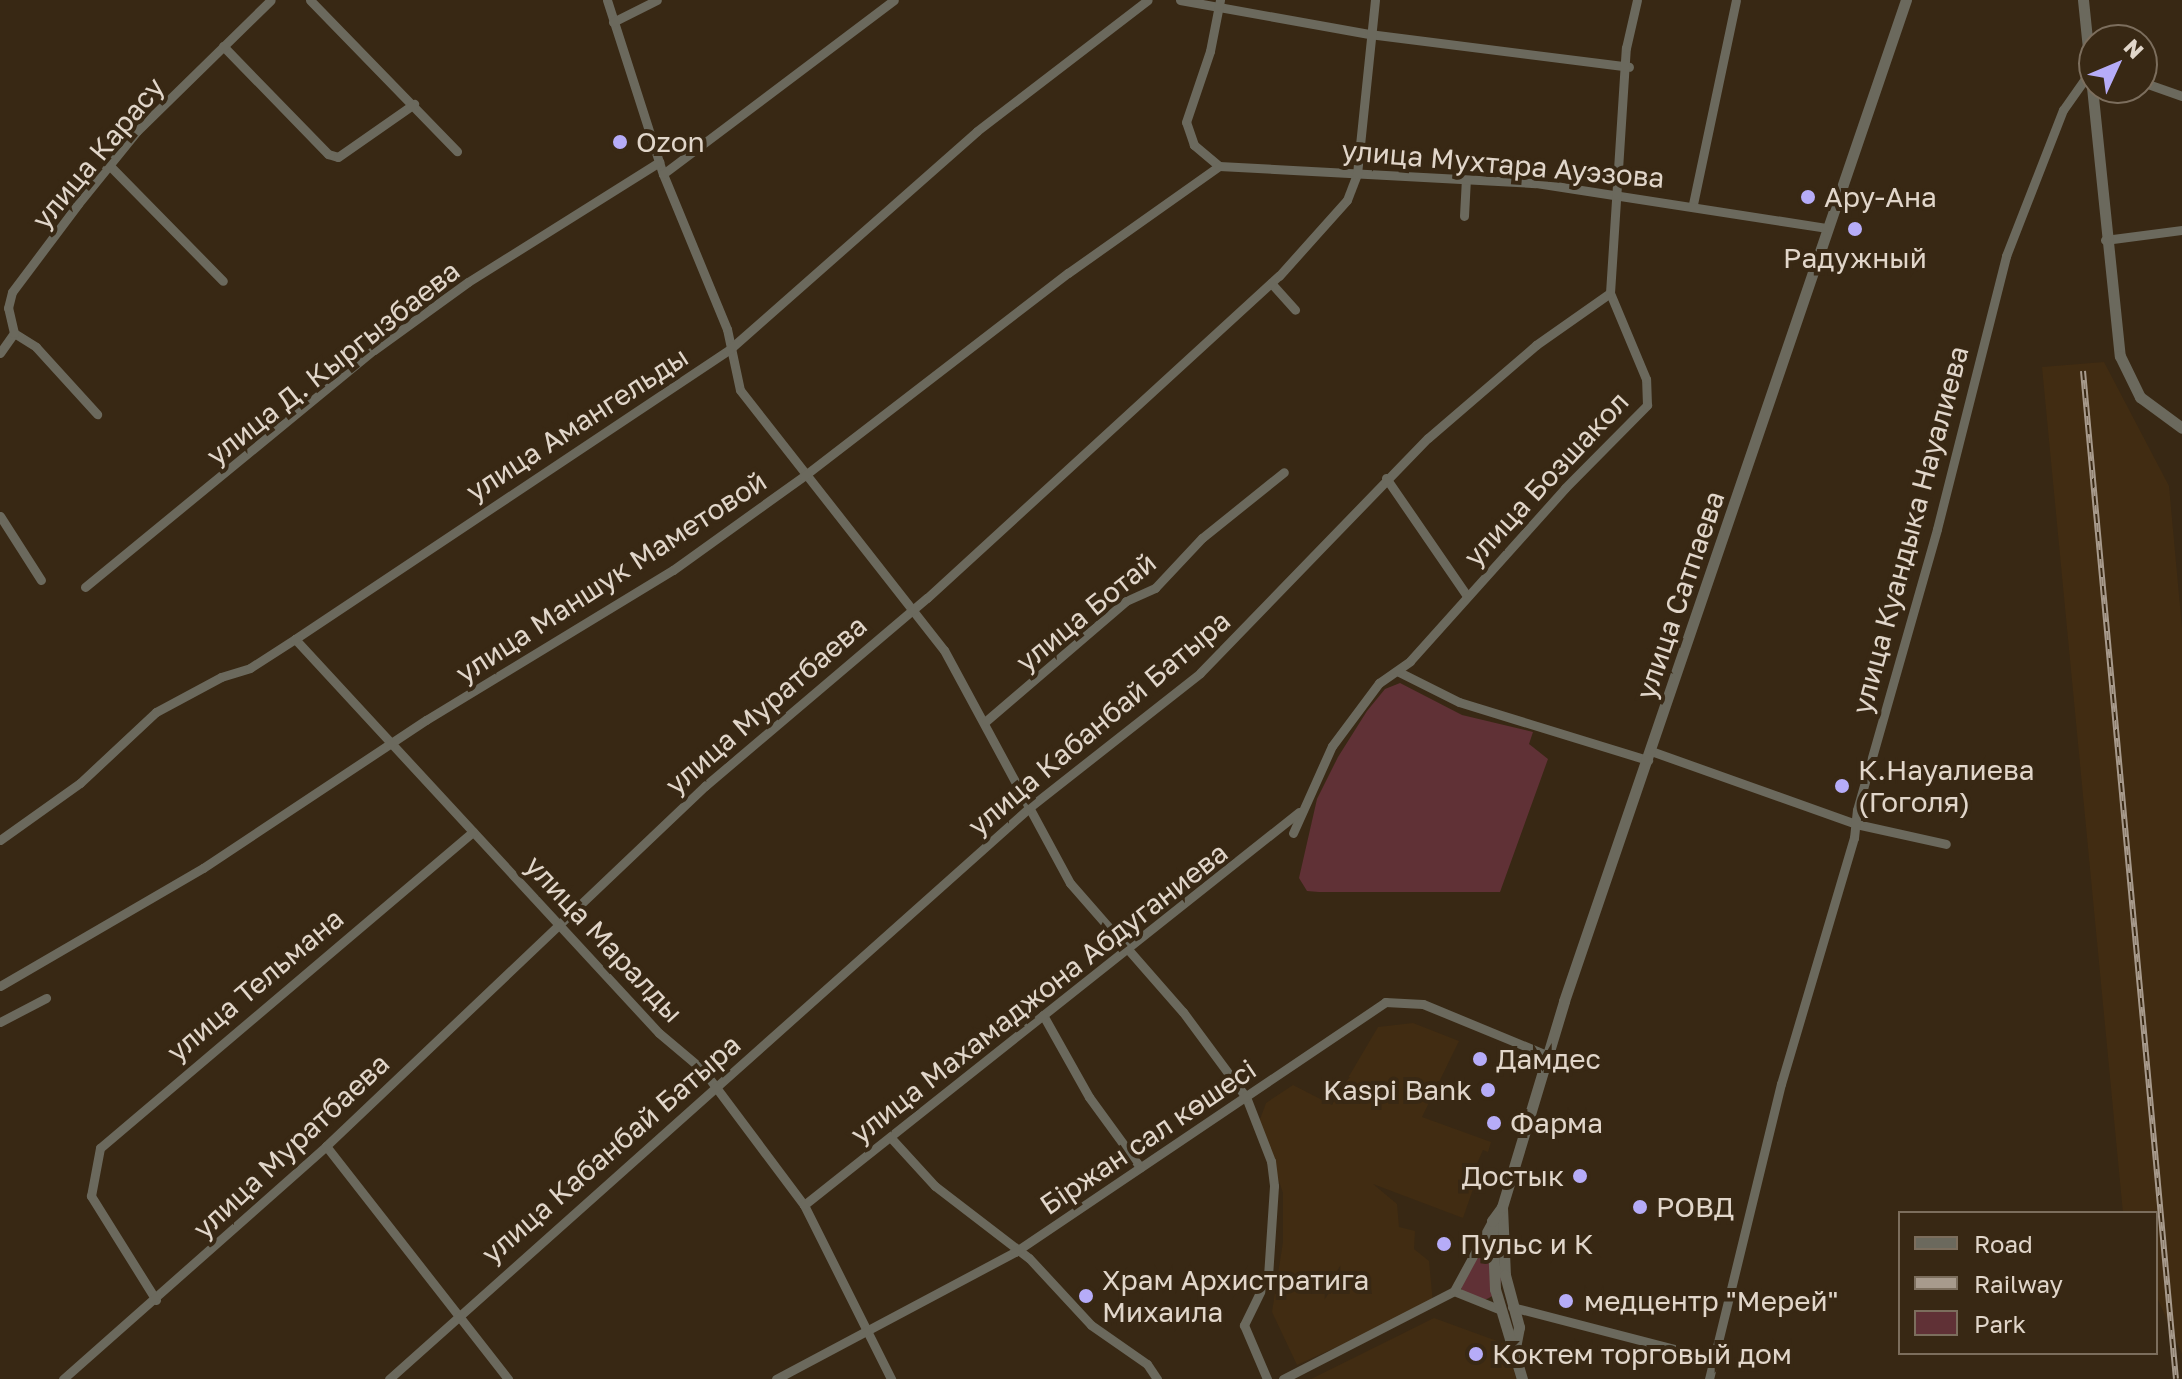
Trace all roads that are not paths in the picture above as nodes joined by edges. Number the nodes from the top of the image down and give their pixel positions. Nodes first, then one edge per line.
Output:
1 (271, 0) edge
2 (310, 0) edge
3 (607, 0) edge
4 (657, 0) edge
5 (894, 0) edge
6 (1148, 0) edge
7 (1180, 0) edge
8 (1375, 0) edge
9 (1637, 0) edge
10 (1736, 0) edge
11 (1906, 0) edge
12 (2083, 0) edge
13 (1219, 4) edge
14 (613, 22) junction
15 (2086, 24) edge
16 (1369, 34) junction
17 (223, 46) junction
18 (1629, 67) junction
19 (2158, 88) edge
20 (2078, 92) edge
21 (2182, 96) edge
22 (414, 104) junction
23 (2093, 104) edge
24 (457, 151) dead end
25 (659, 162) junction
26 (110, 166) junction
27 (1219, 166) junction
28 (663, 174) junction
29 (1357, 174) junction
30 (1466, 181) junction
31 (1619, 192) junction
32 (1693, 204) junction
33 (1464, 216) dead end
34 (1828, 228) junction
35 (2182, 230) edge
36 (2105, 240) junction
37 (223, 281) dead end
38 (1271, 283) junction
39 (0, 287) edge
40 (12, 292) junction
41 (1610, 293) junction
42 (1295, 310) dead end
43 (14, 333) junction
44 (730, 349) junction
45 (0, 353) edge
46 (97, 414) dead end
47 (2182, 428) edge
48 (1284, 472) dead end
49 (804, 476) junction
50 (1386, 478) junction
51 (0, 516) edge
52 (41, 580) dead end
53 (85, 587) dead end
54 (1467, 596) junction
55 (910, 608) junction
56 (295, 639) junction
57 (1399, 672) junction
58 (986, 721) junction
59 (389, 744) junction
60 (1650, 756) junction
61 (1030, 807) junction
62 (1299, 812) junction
63 (1856, 824) junction
64 (473, 832) junction
65 (1293, 833) dead end
66 (0, 840) edge
67 (1946, 844) dead end
68 (562, 922) junction
69 (1129, 950) junction
70 (0, 986) edge
71 (46, 998) dead end
72 (1043, 1015) junction
73 (0, 1022) edge
74 (1549, 1056) junction
75 (714, 1086) junction
76 (1246, 1097) junction
77 (891, 1138) junction
78 (326, 1146) junction
79 (1140, 1167) junction
80 (804, 1205) junction
81 (1502, 1207) junction
82 (1492, 1221) junction
83 (1015, 1252) junction
84 (1454, 1291) junction
85 (156, 1300) junction
86 (1506, 1309) junction
87 (457, 1313) junction
88 (866, 1331) junction
89 (1713, 1359) junction
90 (63, 1379) edge
91 (389, 1379) edge
92 (508, 1379) edge
93 (776, 1379) edge
94 (891, 1379) edge
95 (1157, 1379) edge
96 (1267, 1379) edge
97 (1283, 1379) edge
98 (1522, 1379) edge
99 (1709, 1379) edge

1 - 17 street, улица Карасу
2 - 22 street
3 - 14 street
4 - 14 street
5 - 28 street
6 - 44 street, улица Амангельды
7 - 13 street
8 - 16 street, улица Муратбаева
9 - 18 street
10 - 32 street
11 - 34 street, улица Сатпаева
12 - 15 street
13 - 16 street
13 - 27 street
14 - 25 street
16 - 18 street
16 - 29 street, улица Муратбаева
17 - 22 street
17 - 26 street, улица Карасу
18 - 31 street
19 - 21 street
20 - 63 street, улица Куандыка Науалиева
22 - 24 street
23 - 36 street
25 - 28 street
25 - 53 street, улица Д. Кыргызбаева
26 - 37 street
26 - 40 street, улица Карасу
27 - 29 street, улица Мухтара Ауэзова
27 - 49 street, улица Маншук Маметовой
28 - 44 street
29 - 30 street, улица Мухтара Ауэзова
29 - 38 street, улица Муратбаева
30 - 31 street, улица Мухтара Ауэзова
30 - 33 street
31 - 32 street, улица Мухтара Ауэзова
31 - 41 street
32 - 34 street, улица Мухтара Ауэзова
34 - 60 street, улица Сатпаева
35 - 36 street
36 - 47 street
38 - 42 street
38 - 55 street, улица Муратбаева
39 - 40 street
40 - 43 street
41 - 50 street, улица Кабанбай Батыра
41 - 54 street, улица Бозшакол
43 - 45 street
43 - 46 street
44 - 49 street
44 - 56 street, улица Амангельды
48 - 58 street, улица Ботай
49 - 55 street
49 - 59 street, улица Маншук Маметовой
50 - 54 street
50 - 61 street, улица Кабанбай Батыра
51 - 52 street
54 - 57 street, улица Бозшакол
55 - 58 street
55 - 68 street, улица Муратбаева
56 - 59 street, улица Маралды
56 - 66 street, улица Амангельды
57 - 60 street
57 - 62 street, улица Бозшакол
58 - 61 street
59 - 64 street, улица Маралды
59 - 70 street, улица Маншук Маметовой
60 - 63 street
60 - 74 street, улица Сатпаева
61 - 69 street
61 - 75 street, улица Кабанбай Батыра
62 - 65 street
62 - 69 street, улица Махамаджона Абдуганиева
63 - 67 street
63 - 89 street, улица Куандыка Науалиева
64 - 68 street, улица Маралды
64 - 85 street, улица Тельмана
68 - 75 street, улица Маралды
68 - 78 street, улица Муратбаева
69 - 72 street, улица Махамаджона Абдуганиева
69 - 76 street
71 - 73 street
72 - 77 street, улица Махамаджона Абдуганиева
72 - 79 street
74 - 76 street, Біржан сал көшесі
74 - 81 street, улица Сатпаева
75 - 80 street, улица Маралды
75 - 87 street, улица Кабанбай Батыра
76 - 79 street, Біржан сал көшесі
76 - 96 street
77 - 80 street, улица Махамаджона Абдуганиева
77 - 83 street
78 - 85 street, улица Муратбаева
78 - 87 street
79 - 83 street, Біржан сал көшесі
80 - 88 street, улица Маралды
81 - 82 street, улица Сатпаева
81 - 86 street, улица Сатпаева
82 - 84 street
82 - 86 street, улица Сатпаева
83 - 88 street, Біржан сал көшесі
83 - 95 street
84 - 86 street
84 - 97 street
85 - 90 street, улица Муратбаева
86 - 89 street
86 - 98 street, улица Сатпаева
87 - 91 street, улица Кабанбай Батыра
87 - 92 street
88 - 93 street, Біржан сал көшесі
88 - 94 street, улица Маралды
89 - 99 street, улица Куандыка Науалиева

